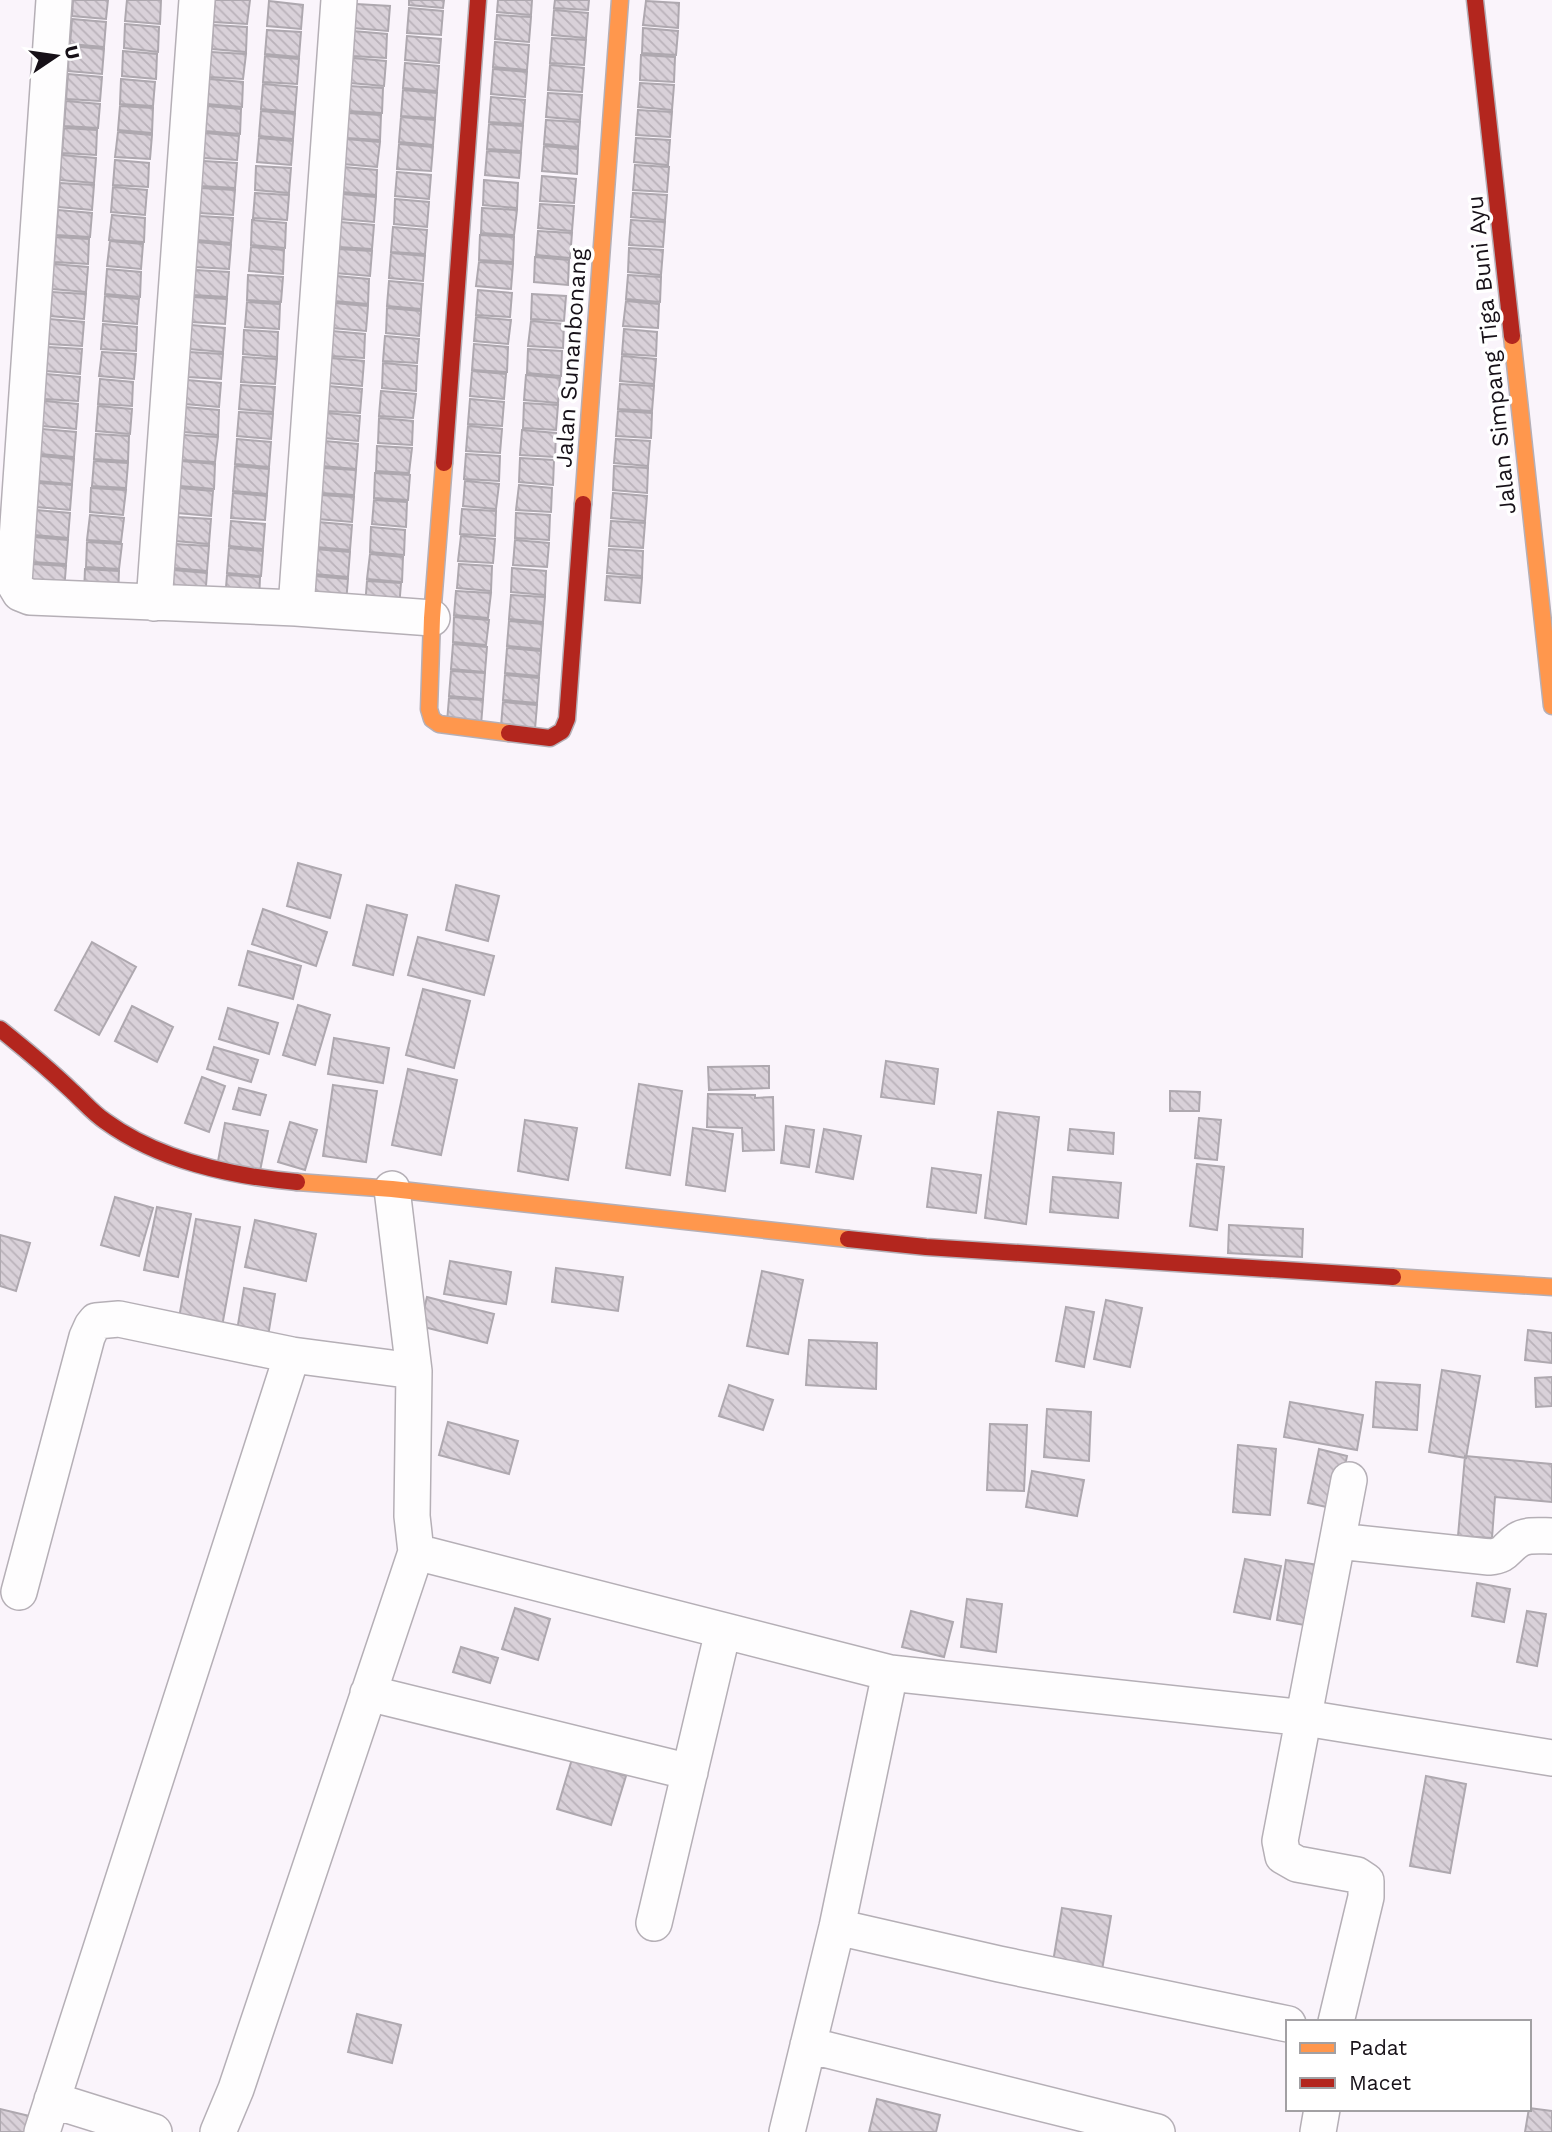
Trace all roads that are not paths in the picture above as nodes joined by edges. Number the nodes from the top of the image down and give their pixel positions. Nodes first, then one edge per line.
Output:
1 (54, 0) edge
2 (197, 0) edge
3 (340, 0) edge
4 (478, 0) edge
5 (620, 0) edge
6 (1475, 0) edge
7 (1539, 472) edge
8 (154, 603) junction
9 (296, 608) junction
10 (432, 618) junction
11 (1551, 694) edge
12 (0, 1029) edge
13 (393, 1189) junction
14 (1552, 1287) edge
15 (292, 1355) junction
16 (414, 1371) junction
17 (1349, 1480) dead end
18 (1552, 1536) edge
19 (1338, 1541) junction
20 (416, 1552) junction
21 (19, 1592) dead end
22 (723, 1631) junction
23 (890, 1673) junction
24 (369, 1693) junction
25 (1305, 1718) junction
26 (1552, 1758) edge
27 (690, 1772) junction
28 (654, 1923) dead end
29 (837, 1927) junction
30 (1336, 2020) edge
31 (1286, 2024) edge
32 (808, 2045) junction
33 (1322, 2111) edge
34 (47, 2116) edge
35 (154, 2132) edge
36 (218, 2132) edge
37 (787, 2132) edge
38 (1157, 2132) edge
39 (1318, 2132) edge

1 - 8 street
2 - 8 street
3 - 9 street
4 - 10 street
5 - 10 street, Jalan Sunanbonang
6 - 7 street, Jalan Simpang Tiga Buni Ayu
7 - 11 street, Jalan Simpang Tiga Buni Ayu
8 - 9 street
9 - 10 street
12 - 13 street
13 - 14 street
13 - 16 street
15 - 16 street
15 - 21 street
15 - 34 street
16 - 20 street
17 - 19 street
18 - 19 street
19 - 25 street
20 - 22 street
20 - 24 street
22 - 23 street
22 - 27 street
23 - 25 street
23 - 29 street
24 - 27 street
24 - 36 street
25 - 26 street
25 - 30 street
27 - 28 street
29 - 31 street
29 - 32 street
32 - 37 street
32 - 38 street
33 - 39 street
34 - 35 street

